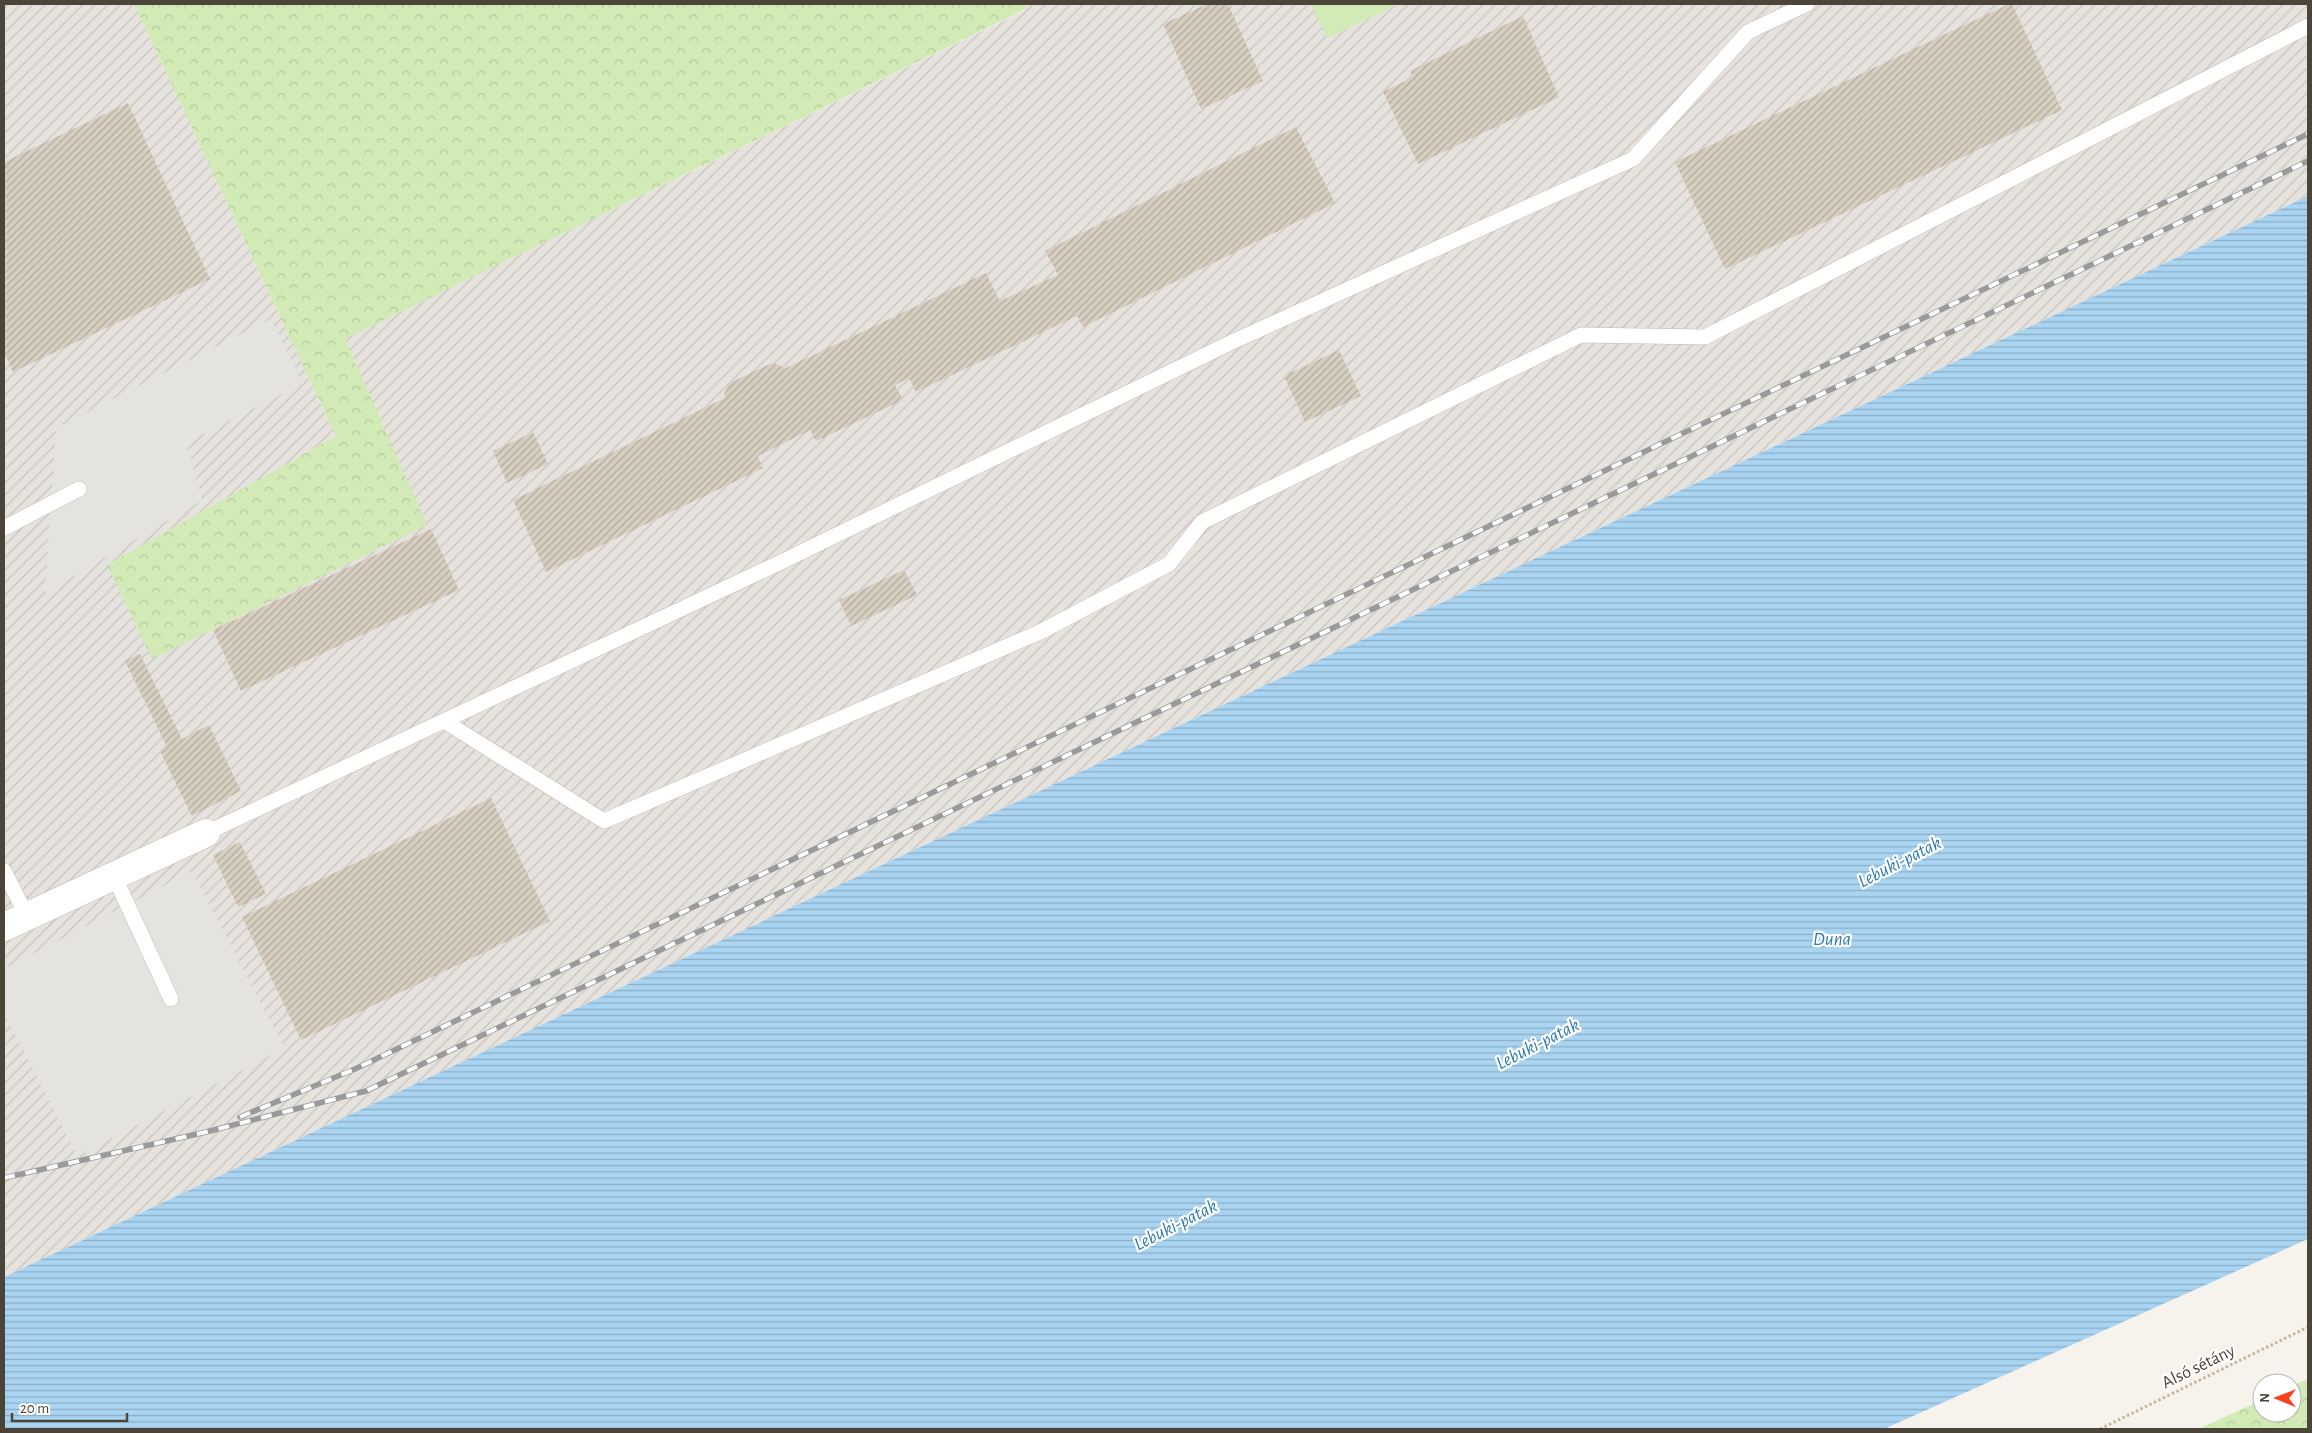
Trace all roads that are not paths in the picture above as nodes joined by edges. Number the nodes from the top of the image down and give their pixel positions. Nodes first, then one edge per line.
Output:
1 (1808, 4) edge
2 (2308, 26) edge
3 (79, 489) dead end
4 (4, 528) edge
5 (444, 720) junction
6 (206, 832) joint
7 (4, 871) edge
8 (114, 876) junction
9 (16, 921) edge
10 (171, 999) dead end

1 - 5 lane
2 - 5 lane
3 - 4 lane
5 - 6 lane
6 - 8 street
7 - 9 lane
8 - 9 street
8 - 10 lane

